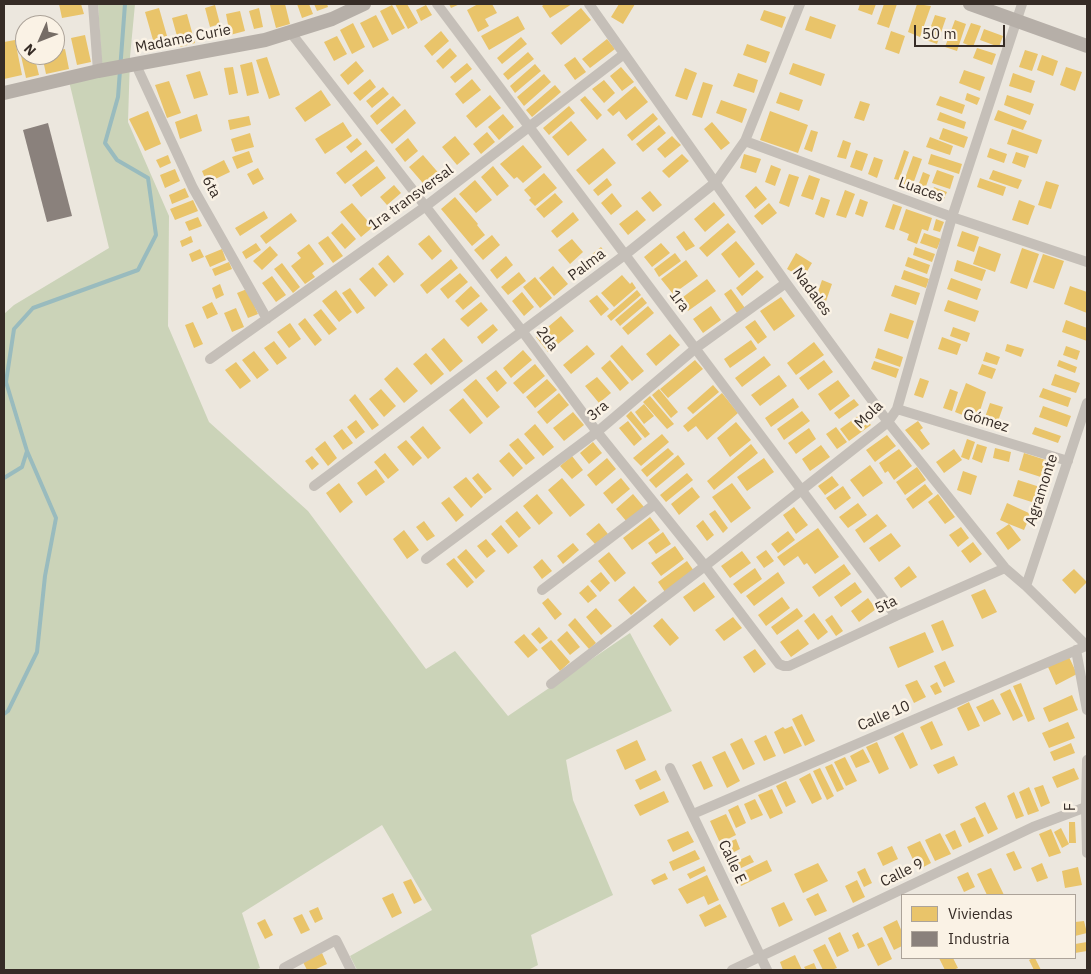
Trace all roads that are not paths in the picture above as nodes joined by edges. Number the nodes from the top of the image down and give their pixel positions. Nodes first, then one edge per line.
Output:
1 (93, 4) edge
2 (364, 4) edge
3 (437, 4) edge
4 (590, 4) edge
5 (800, 4) edge
6 (970, 4) edge
7 (1022, 4) edge
8 (1017, 21) junction
9 (291, 33) junction
10 (1087, 46) edge
11 (624, 54) junction
12 (125, 67) junction
13 (98, 72) junction
14 (4, 93) edge
15 (530, 127) junction
16 (746, 141) junction
17 (716, 182) junction
18 (426, 206) junction
19 (952, 217) junction
20 (626, 254) junction
21 (1087, 262) edge
22 (786, 283) junction
23 (267, 319) junction
24 (523, 332) junction
25 (696, 348) junction
26 (210, 359) dead end
27 (1087, 403) edge
28 (896, 409) junction
29 (1086, 415) edge
30 (888, 422) junction
31 (597, 432) junction
32 (1068, 461) junction
33 (314, 486) dead end
34 (802, 490) junction
35 (655, 504) junction
36 (426, 559) dead end
37 (705, 566) junction
38 (1005, 568) junction
39 (1026, 586) junction
40 (542, 590) dead end
41 (896, 616) junction
42 (1087, 646) edge
43 (1076, 650) junction
44 (779, 664) joint
45 (551, 684) dead end
46 (1087, 710) edge
47 (1087, 760) edge
48 (670, 768) dead end
49 (1086, 807) edge
50 (693, 814) junction
51 (1087, 853) edge
52 (761, 957) junction
53 (284, 968) dead end
54 (351, 970) edge
55 (732, 970) edge
56 (767, 970) edge

1 - 13 street
2 - 9 main road, Madame Curie
3 - 15 street, 1ra
4 - 11 street, Nadales
5 - 16 street, Palma
6 - 8 main road
7 - 8 street, Mola
8 - 10 main road
8 - 19 street, Mola
9 - 12 main road, Madame Curie
9 - 18 street, 2da
11 - 15 street, 1ra transversal
11 - 17 street, Nadales
12 - 13 main road, Madame Curie
12 - 23 street, 6ta
13 - 14 main road, Madame Curie
15 - 18 street, 1ra transversal
15 - 20 street, 1ra
16 - 17 street, Palma
16 - 19 street, Luaces
17 - 20 street, Palma
17 - 22 street, Nadales
18 - 23 street, 1ra transversal
18 - 24 street, 2da
19 - 21 street, Luaces
19 - 28 street, Mola
20 - 24 street, Palma
20 - 25 street, 1ra
22 - 25 street, 3ra
22 - 30 street, Nadales
23 - 26 street, 1ra transversal
24 - 31 street, 2da
24 - 33 street, Palma
25 - 31 street, 3ra
25 - 34 street, 1ra
27 - 29 street, Agramonte
28 - 30 street, Mola
28 - 32 street, Gómez
29 - 32 street, Agramonte
30 - 34 street, Mola
30 - 38 street, Nadales
31 - 35 street, 2da
31 - 36 street, 3ra
32 - 39 street, Agramonte
34 - 37 street, Mola
34 - 41 street, 1ra
35 - 37 street, 2da
35 - 40 street
37 - 44 street, 2da
37 - 45 street, Mola
38 - 39 street, Nadales
38 - 41 street, 5ta
39 - 42 street, Nadales
41 - 44 street, 5ta
42 - 43 street, Calle 10
43 - 46 street
43 - 50 street, Calle 10
47 - 49 street, F
48 - 50 street, Calle E
49 - 51 street, F
49 - 52 street, Calle 9
50 - 52 street, Calle E
52 - 55 street, Calle 9
52 - 56 street, Calle E
53 - 54 street

